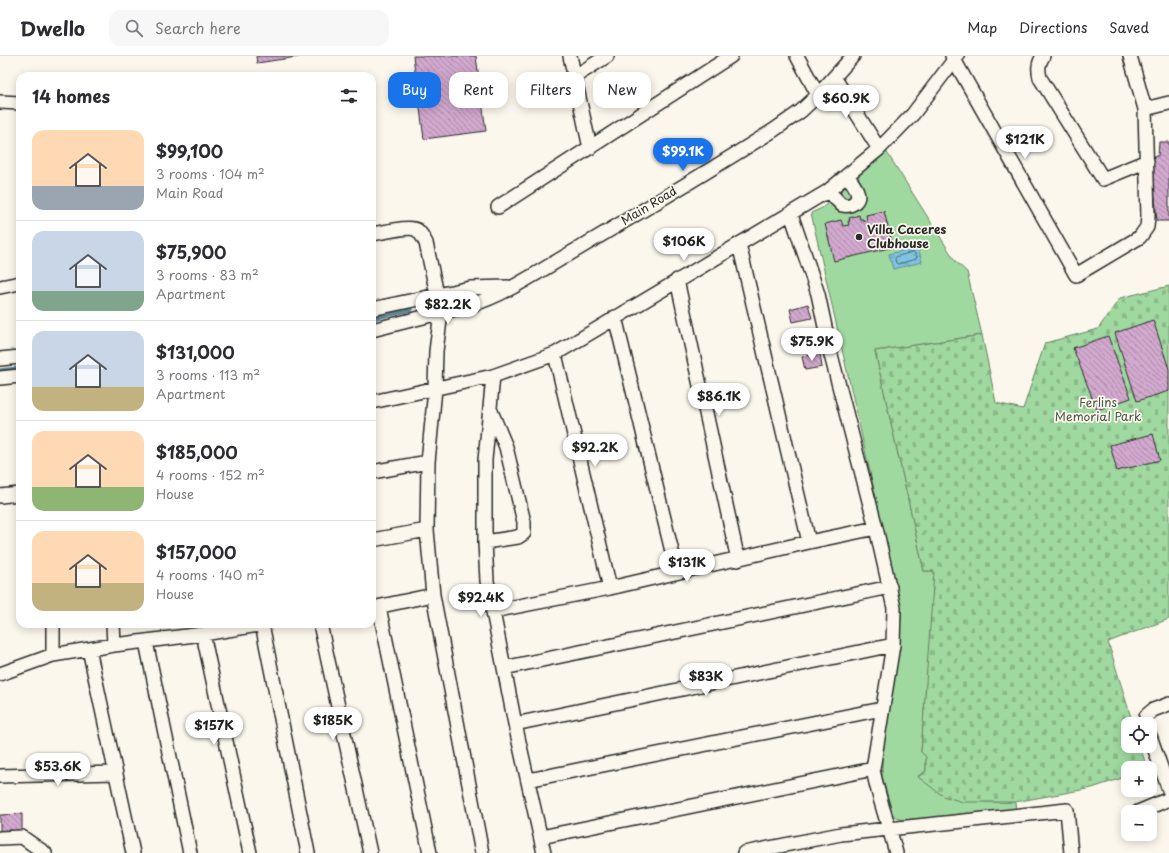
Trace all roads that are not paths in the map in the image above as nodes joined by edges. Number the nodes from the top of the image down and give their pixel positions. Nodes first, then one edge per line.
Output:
1 (570, 56) edge
2 (607, 56) edge
3 (731, 56) edge
4 (798, 56) edge
5 (853, 56) edge
6 (1043, 56) edge
7 (1130, 56) edge
8 (955, 57) edge
9 (573, 72) edge
10 (582, 72) edge
11 (834, 77) junction
12 (818, 95) junction
13 (0, 102) edge
14 (16, 103) edge
15 (1169, 103) edge
16 (581, 108) edge
17 (1145, 109) junction
18 (590, 148) junction
19 (878, 149) junction
20 (1147, 161) junction
21 (847, 175) junction
22 (828, 191) junction
23 (498, 207) dead end
24 (791, 214) junction
25 (376, 233) edge
26 (739, 244) junction
27 (677, 280) junction
28 (16, 284) edge
29 (0, 287) edge
30 (512, 287) junction
31 (437, 294) junction
32 (376, 308) edge
33 (441, 314) junction
34 (615, 317) junction
35 (376, 329) edge
36 (555, 354) junction
37 (16, 357) edge
38 (0, 359) edge
39 (16, 376) edge
40 (493, 376) junction
41 (0, 378) edge
42 (435, 389) junction
43 (376, 401) edge
44 (491, 409) junction
45 (428, 462) junction
46 (376, 471) edge
47 (16, 494) edge
48 (0, 496) edge
49 (876, 528) junction
50 (428, 530) junction
51 (376, 539) edge
52 (485, 542) junction
53 (809, 542) junction
54 (738, 560) junction
55 (677, 572) junction
56 (890, 587) junction
57 (610, 588) junction
58 (433, 595) junction
59 (376, 608) edge
60 (493, 611) junction
61 (376, 612) edge
62 (53, 628) edge
63 (113, 628) edge
64 (240, 628) edge
65 (265, 628) edge
66 (321, 628) edge
67 (203, 634) junction
68 (146, 642) junction
69 (114, 645) junction
70 (892, 645) junction
71 (89, 649) junction
72 (53, 655) junction
73 (504, 668) junction
74 (0, 674) edge
75 (1169, 704) edge
76 (882, 709) junction
77 (1146, 717) edge
78 (515, 724) junction
79 (1156, 753) edge
80 (873, 769) junction
81 (115, 773) junction
82 (0, 776) edge
83 (528, 780) junction
84 (1169, 790) edge
85 (1169, 799) edge
86 (1155, 805) edge
87 (890, 829) junction
88 (541, 837) junction
89 (0, 838) edge
90 (45, 853) edge
91 (133, 853) edge
92 (190, 853) edge
93 (250, 853) edge
94 (308, 853) edge
95 (370, 853) edge
96 (430, 853) edge
97 (482, 853) edge
98 (544, 853) edge
99 (744, 853) edge
100 (896, 853) edge
101 (1071, 853) edge

1 - 9 street
2 - 10 street
3 - 18 street
4 - 12 street
5 - 11 street, Main Road
6 - 20 street
7 - 17 street
8 - 19 street
8 - 20 street
11 - 12 street, Main Road
11 - 19 street
12 - 30 street, Main Road
13 - 14 street
15 - 17 street
16 - 18 street
17 - 20 street
18 - 23 street
19 - 21 street
21 - 22 street
21 - 22 street
22 - 24 street
24 - 26 street
24 - 49 street
25 - 31 street
26 - 27 street
26 - 53 street
27 - 34 street
27 - 54 street
28 - 29 street
30 - 31 street, Main Road
30 - 33 street, Main Road
31 - 32 street, Main Road
31 - 33 street
33 - 35 street, Main Road
33 - 42 street
34 - 36 street
34 - 55 street
36 - 40 street
36 - 57 street
37 - 38 street
39 - 41 street
40 - 42 street
40 - 44 street
42 - 43 street
42 - 45 street
44 - 52 street
44 - 52 street
45 - 46 street
45 - 50 street
47 - 48 street
49 - 53 street
49 - 56 street
50 - 51 street
50 - 58 street
52 - 60 street
53 - 54 street
54 - 55 street
55 - 57 street
56 - 70 street
56 - 73 street
57 - 60 street
58 - 59 street
58 - 97 street
60 - 73 street
61 - 96 street
62 - 72 street
63 - 69 street
64 - 67 street
65 - 94 street
66 - 95 street
67 - 68 street
67 - 93 street
68 - 69 street
68 - 92 street
69 - 71 street
70 - 76 street
70 - 78 street
71 - 72 street
71 - 81 street
72 - 74 street
73 - 78 street
75 - 77 street
76 - 80 street
76 - 83 street
78 - 83 street
79 - 84 street
80 - 87 street
80 - 88 street
81 - 82 street
81 - 91 street
83 - 88 street
85 - 86 street
87 - 99 street
87 - 100 street
87 - 101 street
88 - 98 street
89 - 90 street

